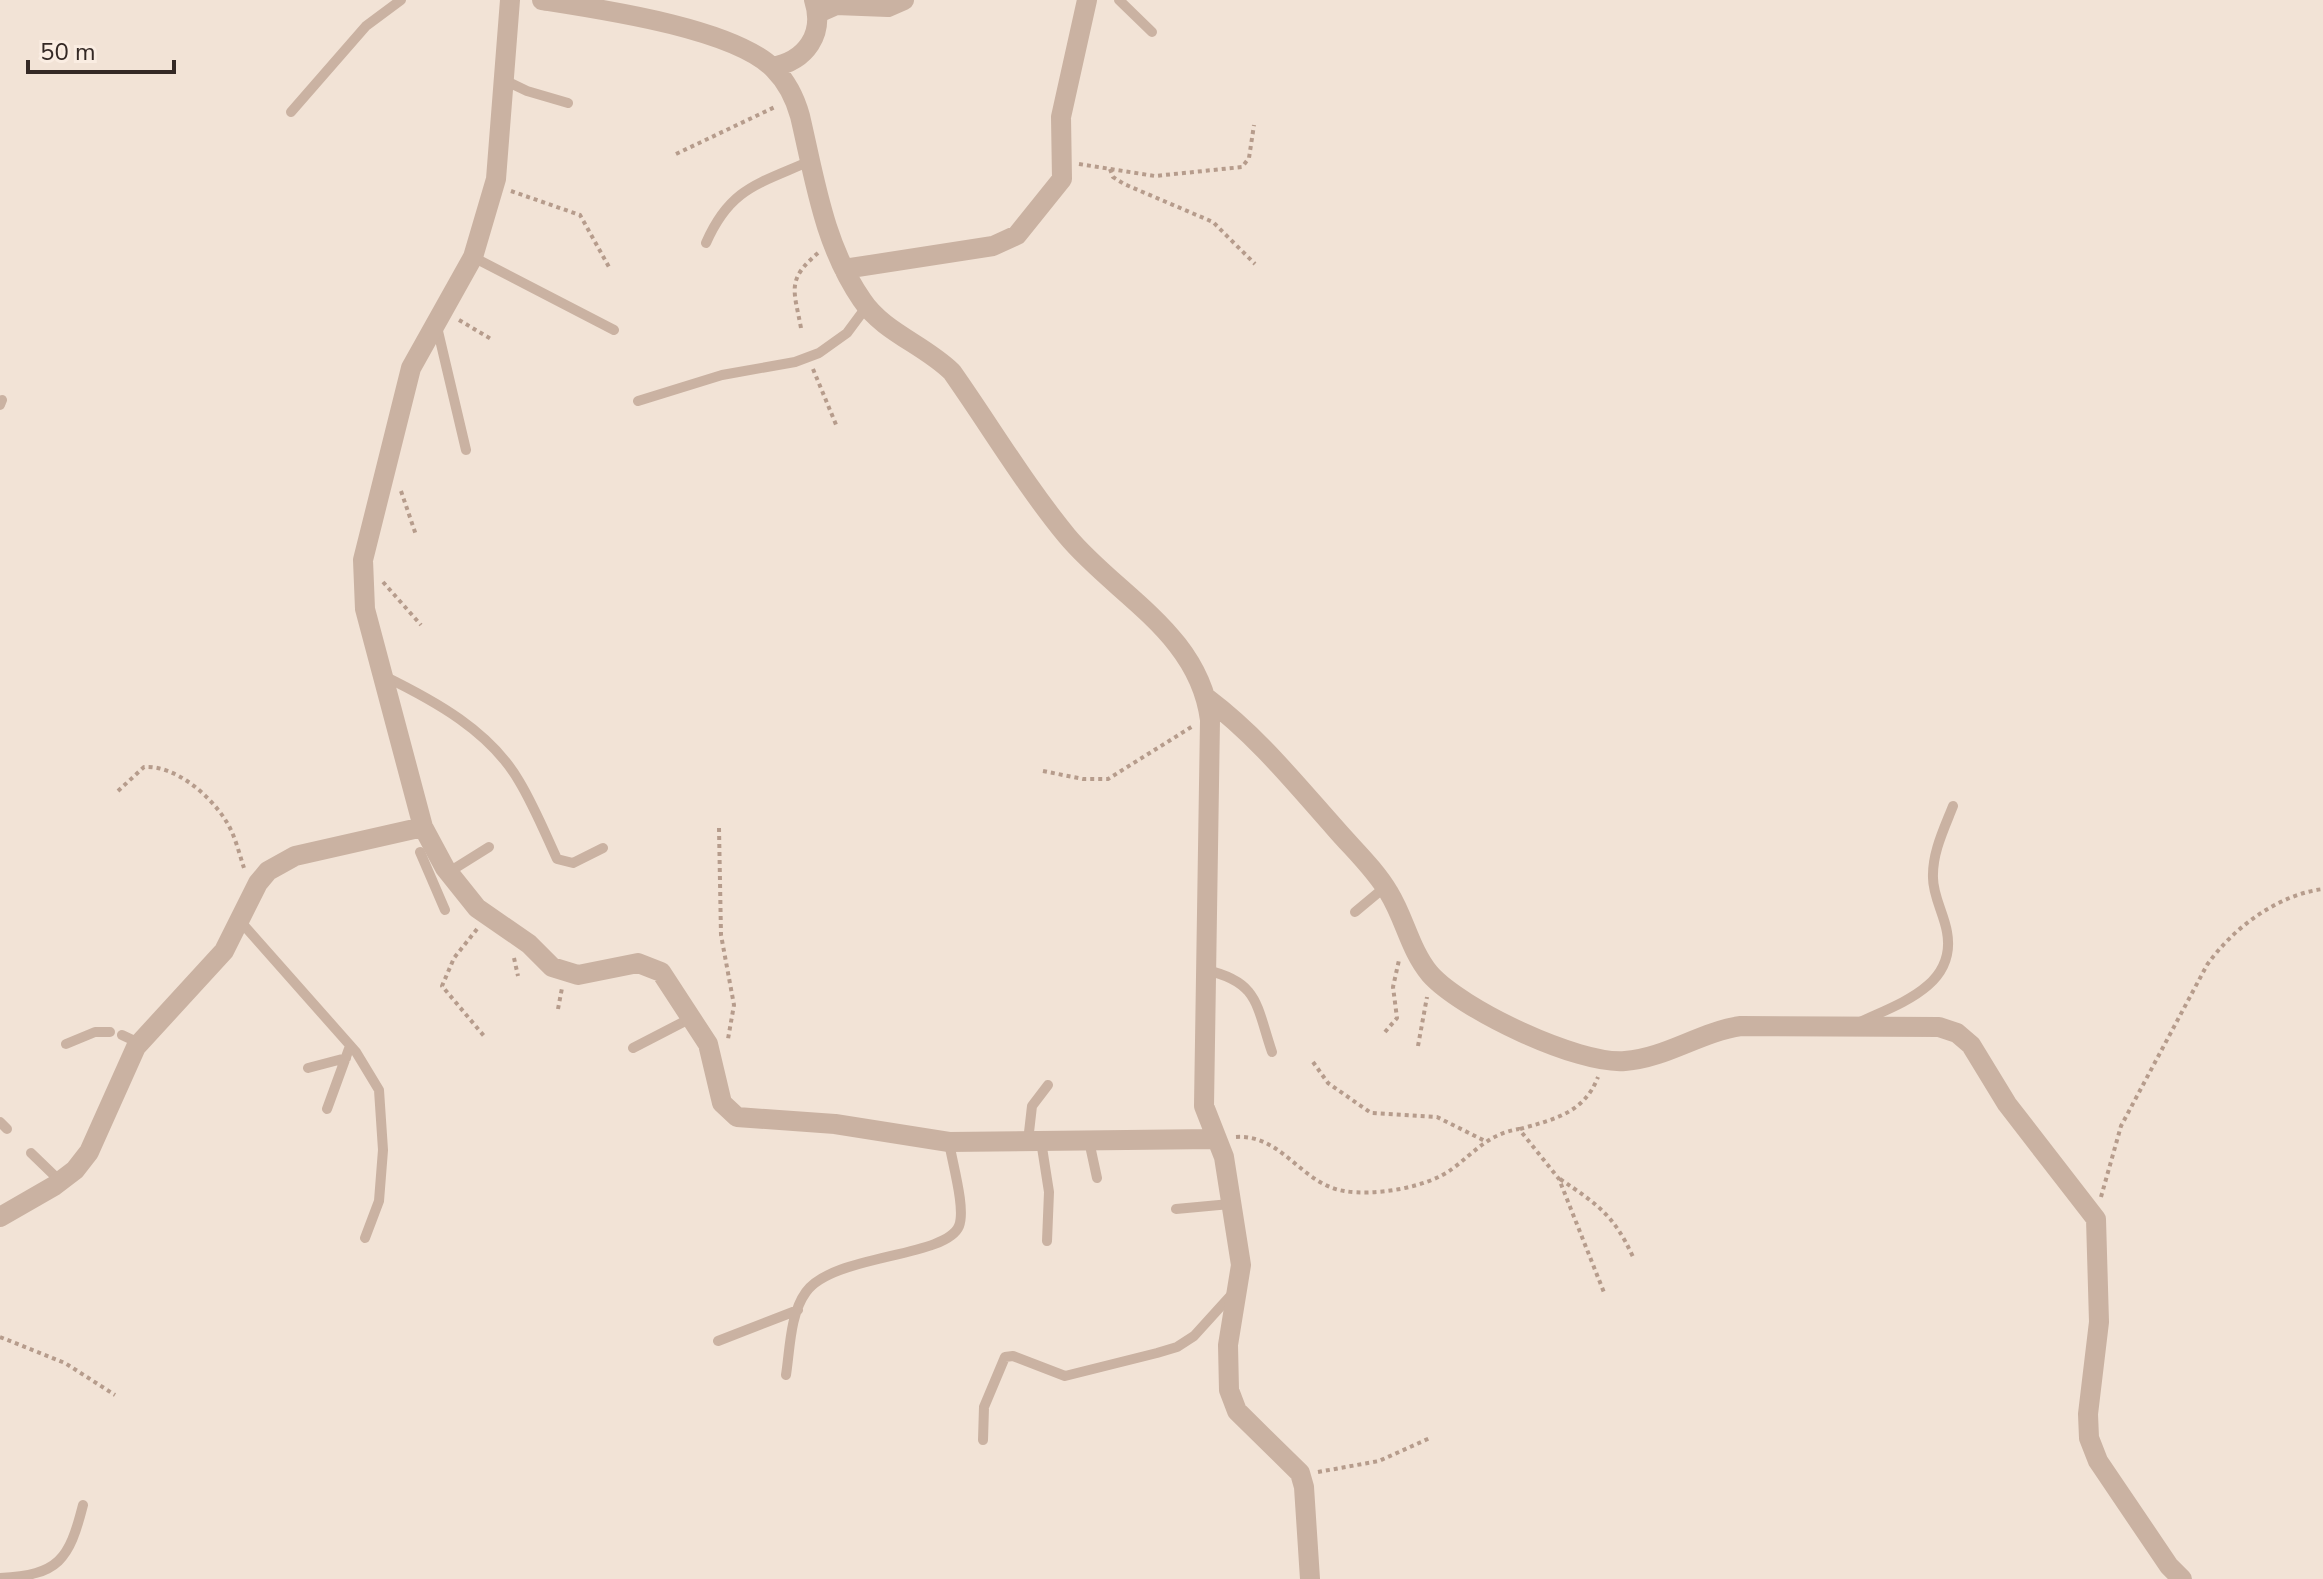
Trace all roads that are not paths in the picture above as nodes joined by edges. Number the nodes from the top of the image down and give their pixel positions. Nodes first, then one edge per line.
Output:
1 (401, 0) edge
2 (510, 0) edge
3 (542, 0) edge
4 (904, 0) edge
5 (1087, 0) edge
6 (1119, 0) edge
7 (614, 5) edge
8 (816, 6) edge
9 (1152, 32) dead end
10 (772, 67) junction
11 (502, 79) junction
12 (568, 103) dead end
13 (291, 112) dead end
14 (810, 161) junction
15 (706, 243) dead end
16 (473, 257) junction
17 (844, 269) junction
18 (867, 306) junction
19 (439, 316) junction
20 (614, 330) dead end
21 (638, 401) dead end
22 (466, 450) dead end
23 (383, 675) junction
24 (1209, 709) junction
25 (1953, 806) dead end
26 (415, 832) junction
27 (489, 847) dead end
28 (603, 848) dead end
29 (420, 852) dead end
30 (449, 872) junction
31 (1385, 887) junction
32 (445, 910) dead end
33 (1355, 912) dead end
34 (241, 922) junction
35 (1206, 970) junction
36 (691, 1018) junction
37 (1851, 1027) junction
38 (110, 1032) dead end
39 (66, 1044) dead end
40 (350, 1046) junction
41 (633, 1048) dead end
42 (1272, 1052) dead end
43 (346, 1058) junction
44 (308, 1068) dead end
45 (1048, 1085) dead end
46 (327, 1109) dead end
47 (1214, 1139) junction
48 (1034, 1141) junction
49 (1089, 1141) junction
50 (949, 1142) junction
51 (31, 1153) dead end
52 (1097, 1178) dead end
53 (60, 1181) junction
54 (1230, 1204) junction
55 (1176, 1209) dead end
56 (0, 1217) edge
57 (365, 1238) dead end
58 (1047, 1241) dead end
59 (1240, 1285) junction
60 (798, 1310) junction
61 (718, 1341) dead end
62 (786, 1375) dead end
63 (983, 1440) dead end
64 (83, 1505) dead end
65 (42, 1576) edge
66 (0, 1578) edge
67 (1310, 1579) edge
68 (2182, 1579) edge

1 - 13 lane
2 - 11 street
3 - 7 street
4 - 8 street
5 - 17 street
6 - 9 lane
7 - 10 street
8 - 10 street
10 - 14 street
11 - 12 lane
11 - 16 street
14 - 15 lane
14 - 17 street
16 - 19 street
16 - 20 lane
17 - 18 street
18 - 21 lane
18 - 24 street
19 - 22 lane
19 - 23 street
23 - 26 street
23 - 28 lane
24 - 31 street
24 - 35 street
25 - 37 lane
26 - 30 street
26 - 34 street
27 - 30 lane
29 - 32 lane
30 - 36 street
31 - 33 lane
31 - 37 street
34 - 40 lane
34 - 53 street
35 - 42 lane
35 - 47 street
36 - 41 lane
36 - 50 street
37 - 68 street
38 - 39 lane
40 - 43 lane
40 - 57 lane
43 - 44 lane
43 - 46 lane
45 - 48 lane
47 - 49 street
47 - 54 street
48 - 49 street
48 - 50 street
48 - 58 lane
49 - 52 lane
50 - 60 lane
51 - 53 lane
53 - 56 street
54 - 55 lane
54 - 59 street
59 - 63 lane
59 - 67 street
60 - 61 lane
60 - 62 lane
64 - 65 lane
65 - 66 lane

